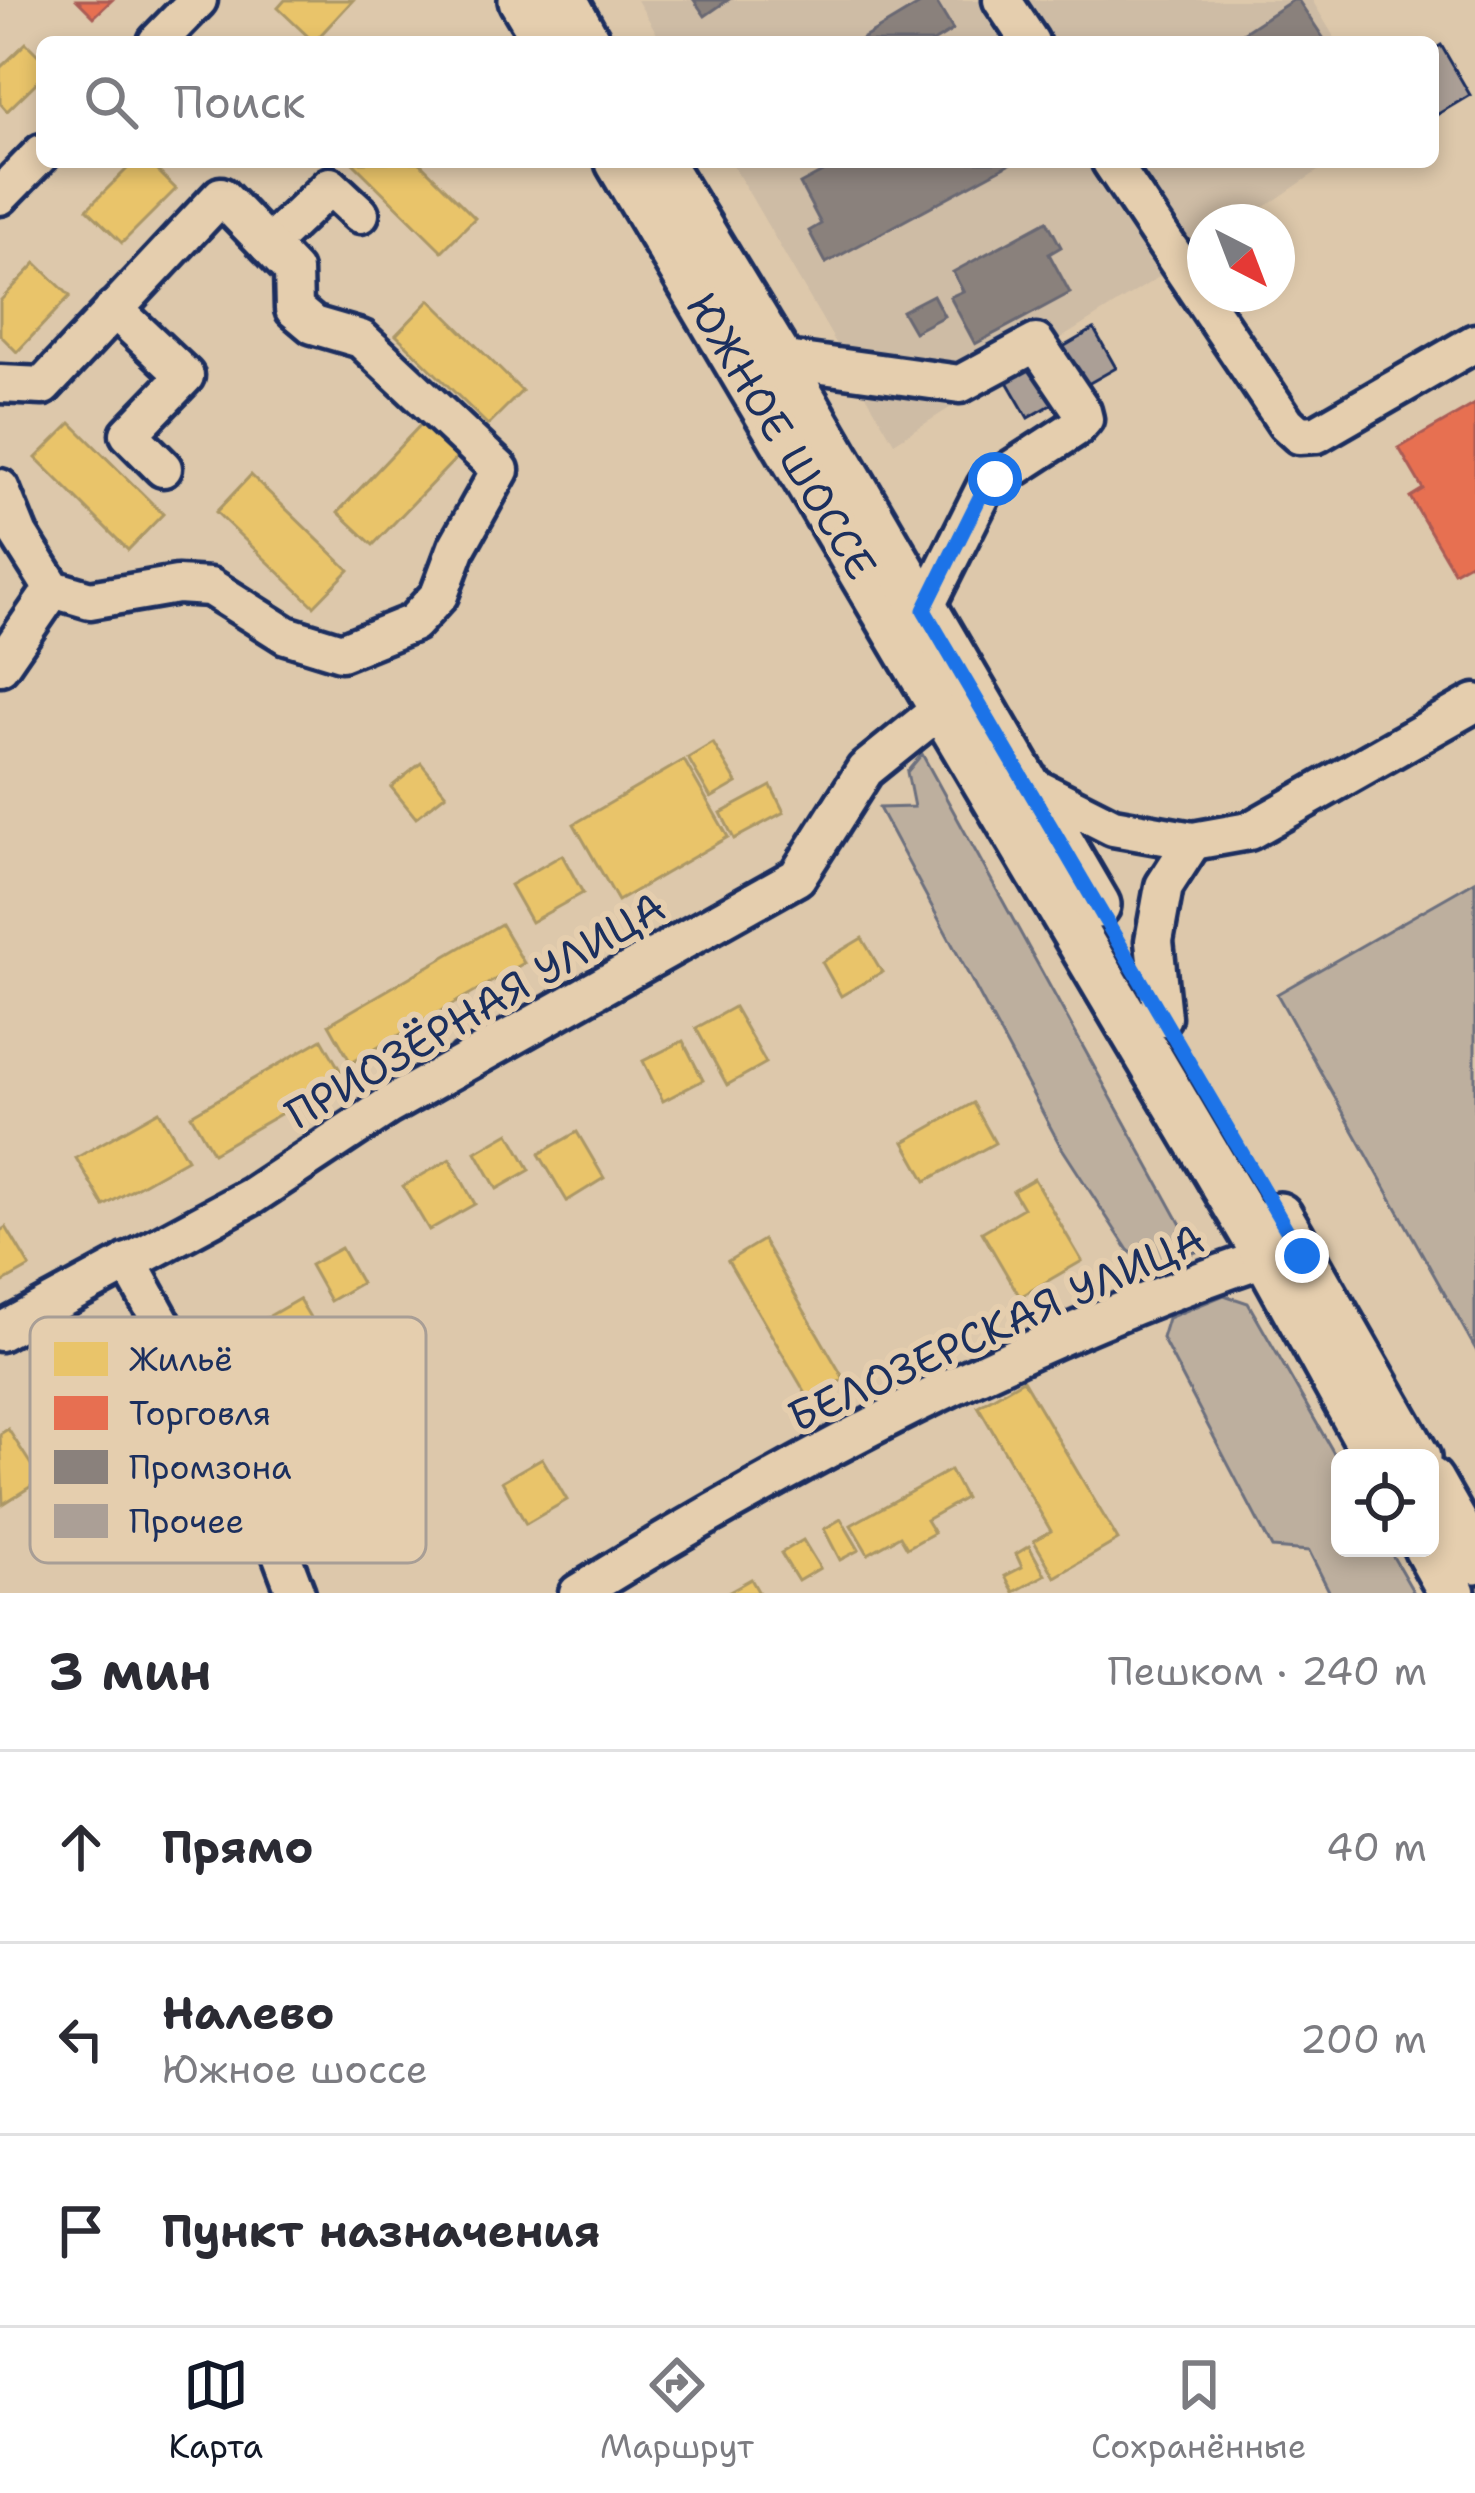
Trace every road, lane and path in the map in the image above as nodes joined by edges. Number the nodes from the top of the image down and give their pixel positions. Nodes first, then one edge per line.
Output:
1 (198, 0) edge
2 (522, 0) edge
3 (564, 0) edge
4 (1002, 0) edge
5 (164, 36) edge
6 (543, 36) edge
7 (584, 36) edge
8 (1026, 36) edge
9 (36, 159) edge
10 (623, 168) edge
11 (663, 168) edge
12 (1115, 168) edge
13 (0, 196) edge
14 (359, 214) dead end
15 (268, 245) junction
16 (114, 309) junction
17 (1475, 343) edge
18 (779, 359) junction
19 (0, 384) edge
20 (163, 468) dead end
21 (0, 488) edge
22 (53, 589) junction
23 (924, 610) junction
24 (0, 666) edge
25 (1475, 703) edge
26 (944, 707) junction
27 (1024, 782) junction
28 (1193, 841) junction
29 (1162, 1017) junction
30 (1267, 1257) junction
31 (128, 1262) junction
32 (158, 1317) edge
33 (0, 1333) edge
34 (1373, 1449) edge
35 (1412, 1449) edge
36 (1439, 1496) edge
37 (1432, 1557) edge
38 (1475, 1560) edge
39 (285, 1563) edge
40 (296, 1593) edge
41 (578, 1593) edge
42 (1452, 1593) edge

1 - 5 street
2 - 6 main road
3 - 7 main road
4 - 8 street
9 - 13 street
10 - 26 main road, ЮЖНОЕ ШОССЕ
11 - 18 main road, ЮЖНОЕ ШОССЕ
12 - 17 street
14 - 15 street
15 - 16 street
15 - 22 street
16 - 19 street
16 - 20 street
18 - 23 main road, ЮЖНОЕ ШОССЕ
18 - 23 street
21 - 22 street
22 - 24 street
23 - 27 main road, ЮЖНОЕ ШОССЕ
25 - 28 street
26 - 30 main road, ЮЖНОЕ ШОССЕ
26 - 31 street, ПРИОЗЁРНАЯ УЛИЦА
27 - 28 street
27 - 29 main road, ЮЖНОЕ ШОССЕ
28 - 29 street
29 - 35 main road, ЮЖНОЕ ШОССЕ
30 - 34 main road, ЮЖНОЕ ШОССЕ
30 - 41 street, БЕЛОЗЕРСКАЯ УЛИЦА
31 - 32 street
31 - 33 street, ПРИОЗЁРНАЯ УЛИЦА
36 - 38 main road
37 - 42 main road
39 - 40 street

